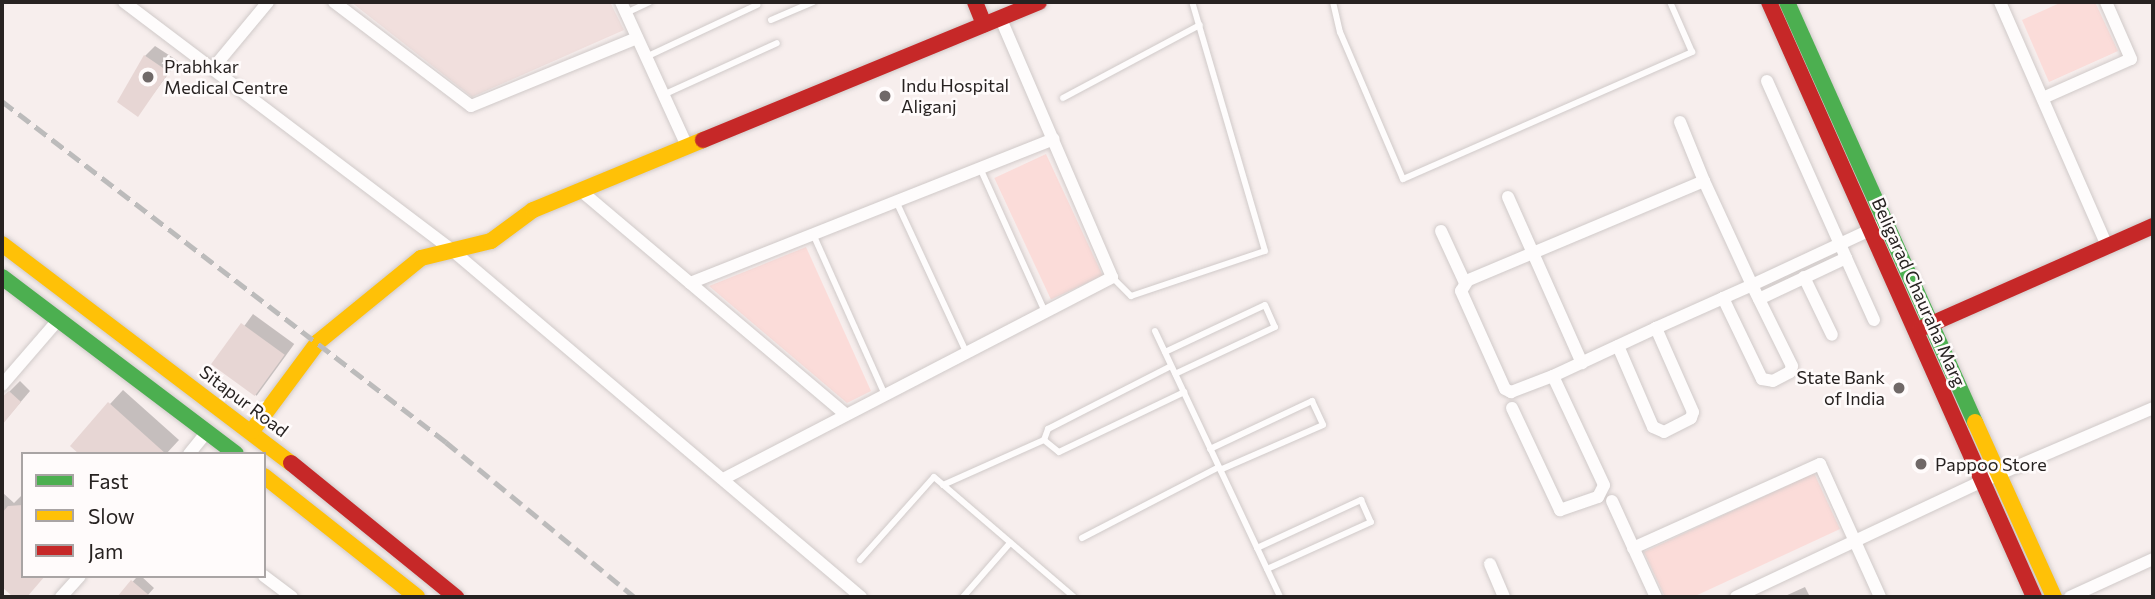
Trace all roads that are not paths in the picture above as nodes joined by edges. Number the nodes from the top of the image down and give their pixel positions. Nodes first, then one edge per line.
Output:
1 (124, 2) edge
2 (268, 2) edge
3 (334, 2) edge
4 (650, 2) edge
5 (813, 2) edge
6 (975, 2) edge
7 (1039, 2) edge
8 (1192, 2) edge
9 (1334, 2) edge
10 (1670, 2) edge
11 (1769, 2) edge
12 (1787, 2) edge
13 (2000, 2) edge
14 (2106, 2) edge
15 (801, 4) edge
16 (757, 5) dead end
17 (623, 7) edge
18 (1000, 18) junction
19 (771, 20) dead end
20 (984, 24) junction
21 (1200, 25) junction
22 (637, 38) junction
23 (777, 43) dead end
24 (646, 57) junction
25 (214, 67) junction
26 (1767, 81) dead end
27 (663, 95) junction
28 (1063, 98) dead end
29 (2043, 98) junction
30 (1680, 122) dead end
31 (1053, 139) junction
32 (686, 144) junction
33 (980, 168) junction
34 (1704, 181) junction
35 (580, 190) junction
36 (1508, 197) dead end
37 (896, 201) junction
38 (2153, 226) edge
39 (1877, 227) junction
40 (1441, 231) dead end
41 (813, 234) junction
42 (2, 244) edge
43 (1840, 244) junction
44 (2107, 246) junction
45 (453, 251) junction
46 (1533, 253) junction
47 (1846, 258) junction
48 (2, 277) edge
49 (1112, 277) junction
50 (1804, 277) junction
51 (690, 283) junction
52 (1465, 283) junction
53 (1752, 285) junction
54 (1723, 298) junction
55 (1759, 299) junction
56 (1045, 312) junction
57 (59, 319) junction
58 (1874, 320) dead end
59 (1657, 328) junction
60 (1922, 328) junction
61 (1155, 331) dead end
62 (1832, 335) dead end
63 (1618, 346) junction
64 (1165, 352) junction
65 (966, 353) junction
66 (1582, 363) junction
67 (1171, 366) junction
68 (1175, 374) junction
69 (1553, 376) junction
70 (3, 380) edge
71 (1184, 392) junction
72 (885, 395) junction
73 (1511, 408) dead end
74 (2153, 408) edge
75 (846, 415) junction
76 (252, 431) junction
77 (208, 432) junction
78 (1044, 440) junction
79 (1210, 449) junction
80 (191, 452) edge
81 (233, 452) edge
82 (1220, 469) junction
83 (1999, 474) junction
84 (266, 477) edge
85 (725, 478) junction
86 (1983, 481) junction
87 (943, 485) junction
88 (1612, 501) dead end
89 (1082, 538) dead end
90 (1010, 543) junction
91 (1855, 544) junction
92 (1257, 548) junction
93 (1633, 548) junction
94 (2153, 559) edge
95 (860, 560) dead end
96 (1489, 564) dead end
97 (1267, 569) junction
98 (79, 578) edge
99 (266, 578) edge
100 (68, 595) edge
101 (292, 597) edge
102 (417, 597) edge
103 (456, 597) edge
104 (861, 597) edge
105 (963, 597) edge
106 (1074, 597) edge
107 (1280, 597) edge
108 (1504, 597) edge
109 (1656, 597) edge
110 (1736, 597) edge
111 (1880, 597) edge
112 (2034, 597) edge
113 (2054, 597) edge
114 (2070, 597) edge

1 - 25 street
2 - 25 street
3 - 22 street
4 - 17 lane
5 - 15 lane
6 - 20 street
7 - 18 street
8 - 21 lane
9 - 10 lane
11 - 39 street, Beligarad Chauraha Marg
12 - 39 street
13 - 29 street
14 - 29 street
15 - 19 lane
16 - 24 lane
17 - 22 street
18 - 20 street
18 - 31 street
20 - 32 street
21 - 28 lane
21 - 49 lane
22 - 24 street
23 - 27 lane
24 - 27 street
25 - 45 street
26 - 43 street
27 - 32 street
29 - 44 street
30 - 34 street
31 - 33 street
31 - 49 street
32 - 35 street
33 - 37 street
33 - 56 lane
34 - 46 street
34 - 53 street
35 - 45 street
35 - 51 street
36 - 46 street
37 - 41 street
37 - 65 lane
38 - 44 street
39 - 43 street
39 - 60 street, Beligarad Chauraha Marg
40 - 52 street
41 - 51 street
41 - 72 lane
42 - 76 street, Sitapur Road
43 - 47 street
43 - 53 street
44 - 60 street
45 - 76 street
45 - 85 street
46 - 52 street
46 - 66 street
47 - 50 street
47 - 58 street
48 - 57 street
49 - 56 street
50 - 55 street
50 - 62 street
51 - 75 street
52 - 69 street
53 - 54 street
53 - 55 street
54 - 55 street
54 - 59 street
56 - 65 street
57 - 70 street
57 - 77 street
59 - 63 street
59 - 63 street
60 - 83 street
60 - 86 street, Beligarad Chauraha Marg
61 - 64 lane
63 - 66 street
64 - 67 lane
64 - 68 lane
65 - 72 street
66 - 69 street
67 - 68 lane
67 - 78 lane
68 - 71 lane
69 - 73 street
71 - 78 lane
71 - 79 lane
72 - 75 street
74 - 83 street
75 - 85 street
76 - 103 street, Sitapur Road
77 - 80 street
77 - 81 street
78 - 87 lane
79 - 82 lane
79 - 82 lane
82 - 89 lane
82 - 92 lane
83 - 86 street
83 - 113 street
84 - 102 street
85 - 104 street
86 - 91 street
86 - 112 street, Beligarad Chauraha Marg
87 - 90 lane
87 - 95 lane
88 - 93 street
90 - 105 lane
90 - 106 lane
91 - 93 street
91 - 110 street
91 - 111 street
92 - 97 lane
92 - 97 lane
93 - 109 street
94 - 114 street
96 - 108 street
97 - 107 lane
98 - 100 street
99 - 101 street

